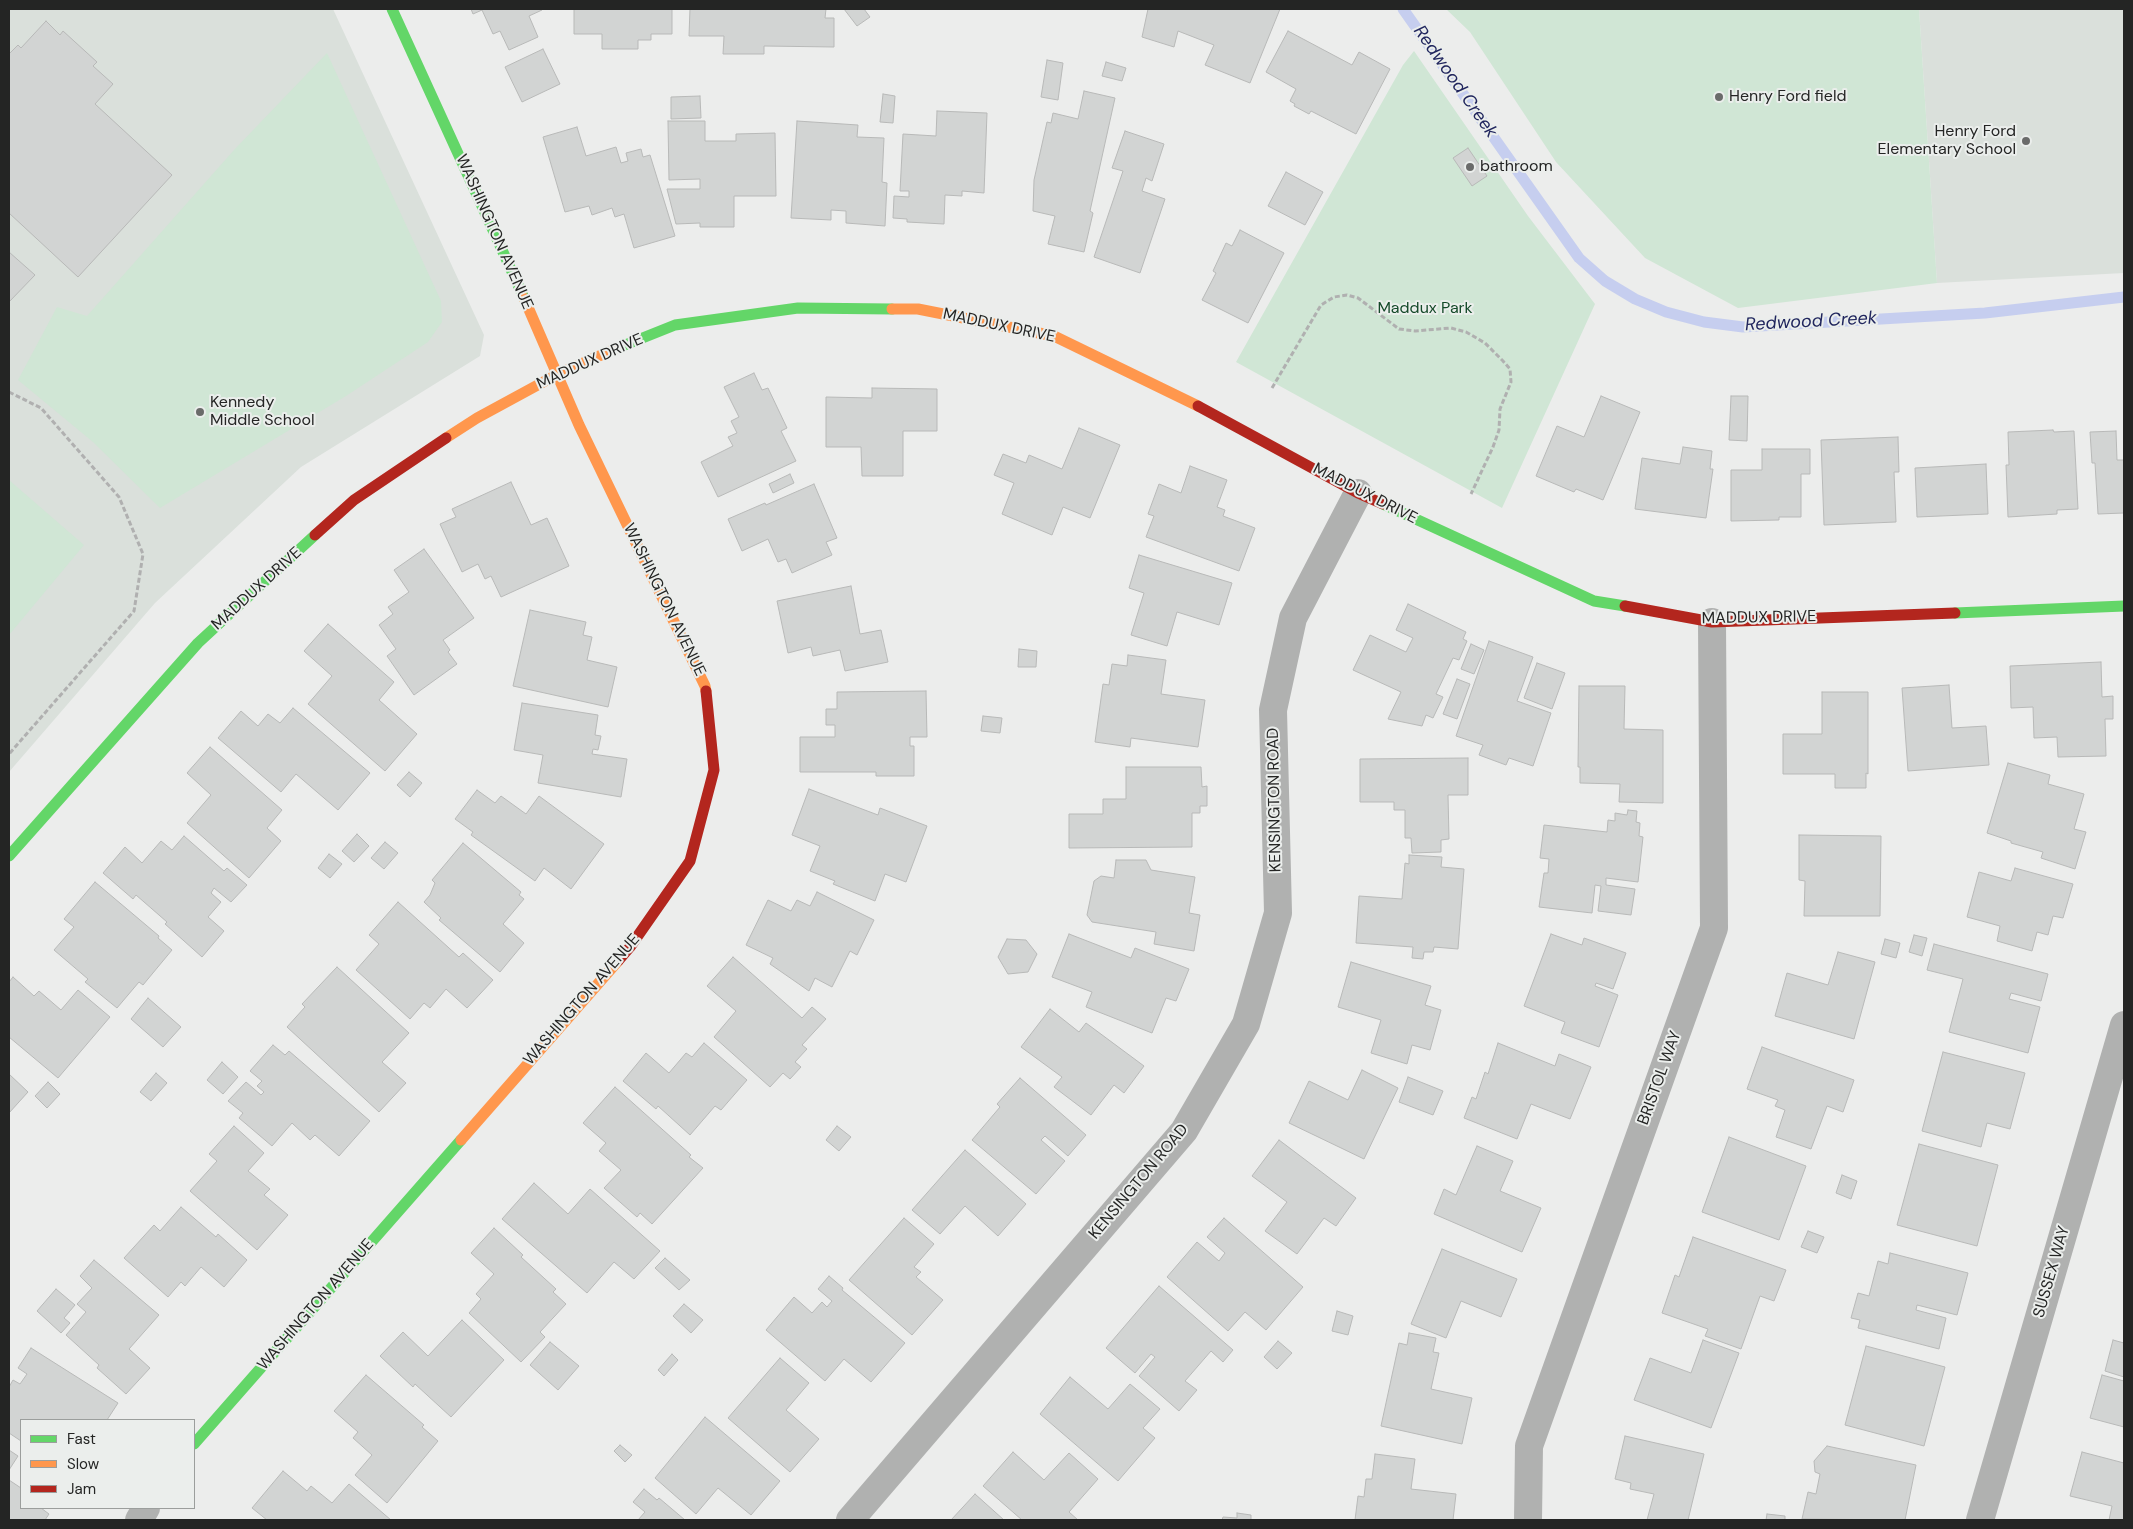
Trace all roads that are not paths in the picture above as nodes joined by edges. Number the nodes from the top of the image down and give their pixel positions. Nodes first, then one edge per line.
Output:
1 (392, 9) edge
2 (558, 374) junction
3 (1358, 493) junction
4 (2124, 606) edge
5 (1712, 622) junction
6 (9, 856) edge
7 (2124, 1025) edge
8 (195, 1443) edge
9 (145, 1509) edge
10 (139, 1520) edge
11 (850, 1520) edge
12 (1528, 1520) edge
13 (1980, 1520) edge

1 - 2 street, WASHINGTON AVENUE
2 - 3 street, MADDUX DRIVE
2 - 6 street, MADDUX DRIVE
2 - 8 street, WASHINGTON AVENUE
3 - 5 street, MADDUX DRIVE
3 - 11 street, KENSINGTON ROAD
4 - 5 street, MADDUX DRIVE
5 - 12 street, BRISTOL WAY
7 - 13 street, SUSSEX WAY
9 - 10 street

